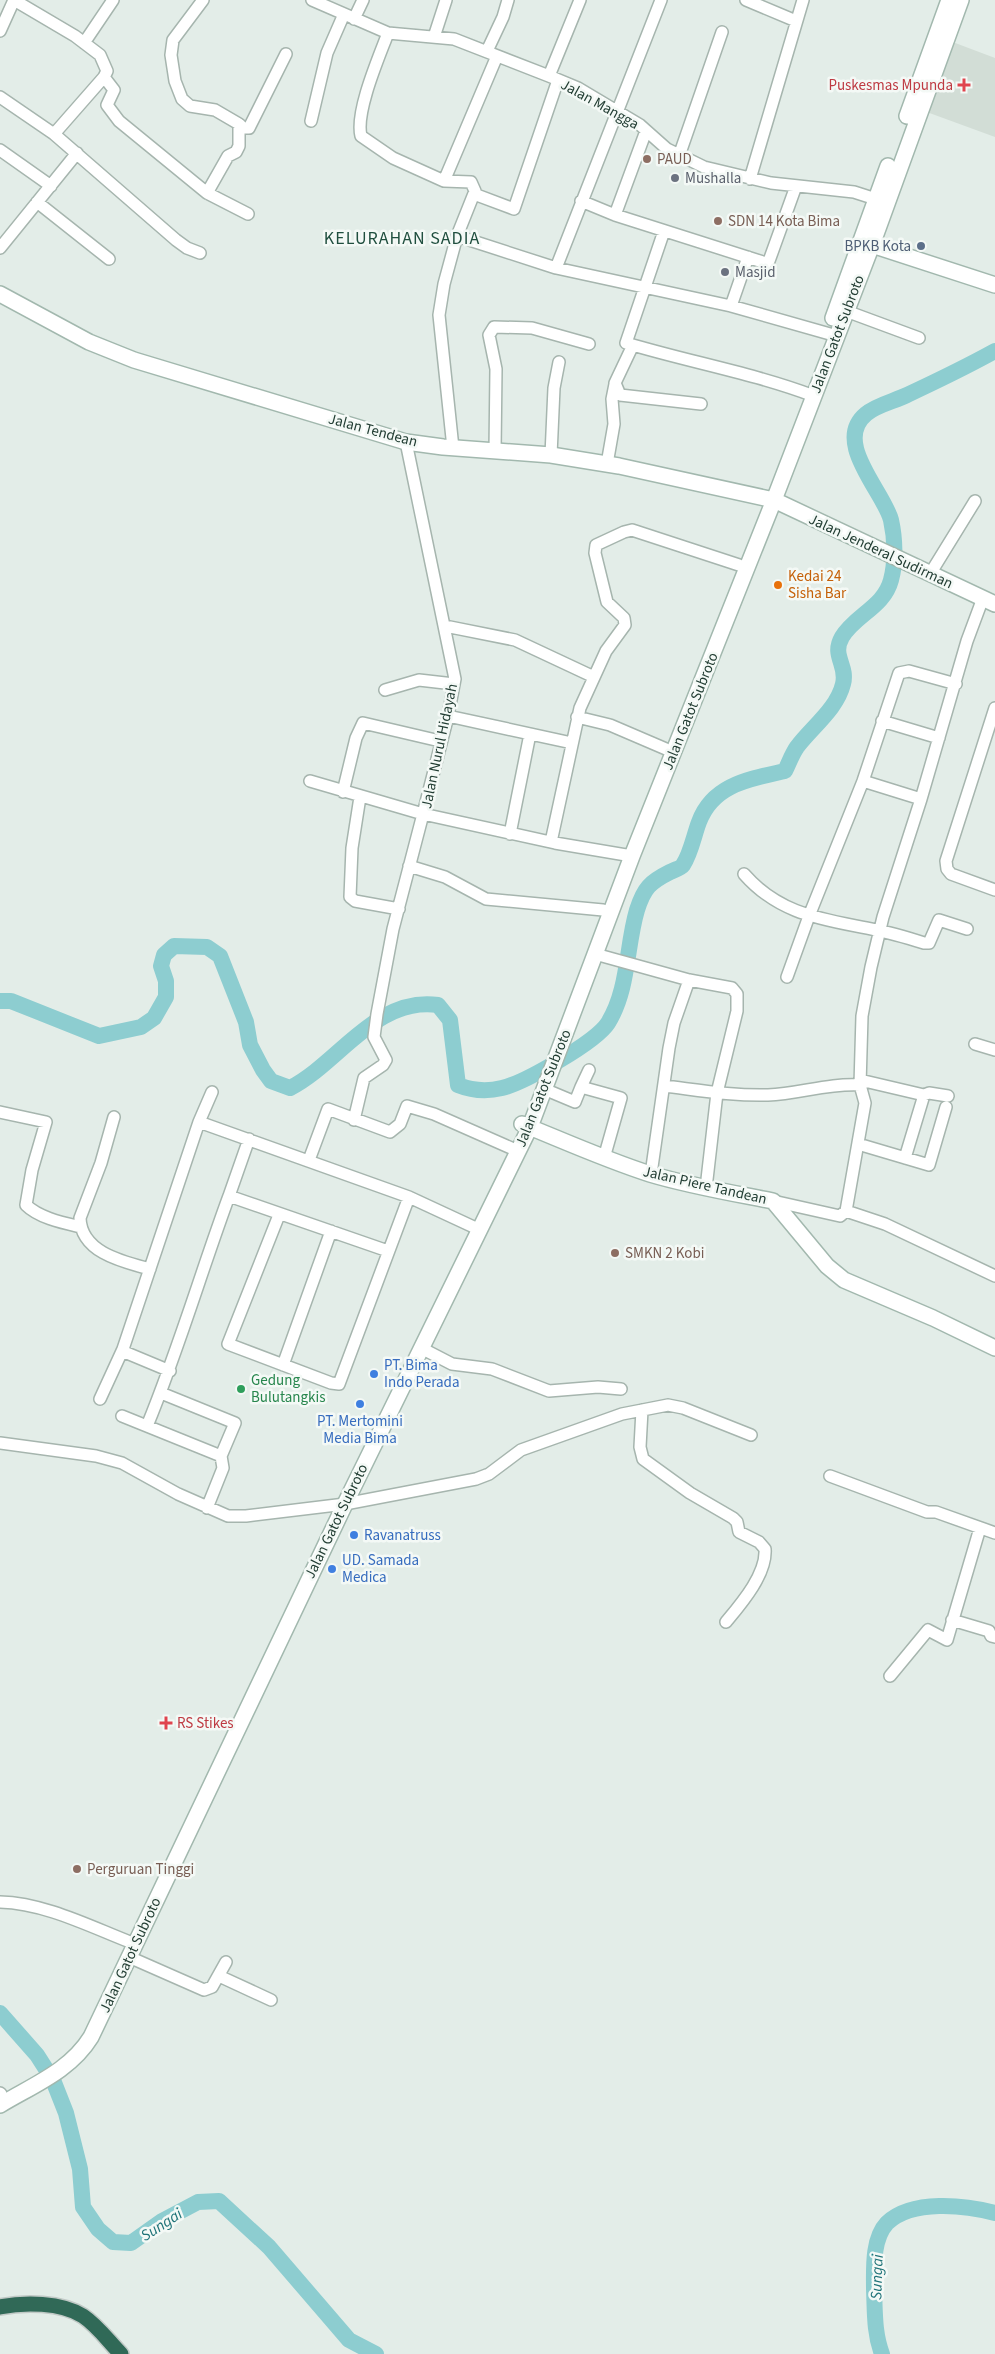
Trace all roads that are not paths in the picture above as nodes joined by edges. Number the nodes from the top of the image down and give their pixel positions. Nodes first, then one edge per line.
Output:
1 (14, 0) edge
2 (113, 0) edge
3 (203, 0) edge
4 (312, 0) edge
5 (363, 0) edge
6 (446, 0) edge
7 (508, 0) edge
8 (580, 0) edge
9 (661, 0) edge
10 (746, 0) edge
11 (803, 0) edge
12 (949, 0) edge
13 (961, 0) edge
14 (349, 16) junction
15 (796, 20) junction
16 (0, 31) edge
17 (722, 32) dead end
18 (388, 33) junction
19 (434, 37) junction
20 (84, 43) junction
21 (286, 54) dead end
22 (492, 54) junction
23 (929, 71) junction
24 (104, 77) junction
25 (554, 78) junction
26 (0, 97) edge
27 (616, 112) junction
28 (311, 121) dead end
29 (239, 124) junction
30 (646, 131) junction
31 (54, 134) junction
32 (0, 150) edge
33 (77, 153) junction
34 (679, 156) junction
35 (750, 179) junction
36 (444, 181) junction
37 (51, 186) junction
38 (796, 186) junction
39 (207, 193) junction
40 (474, 194) junction
41 (581, 201) junction
42 (881, 201) junction
43 (37, 202) junction
44 (248, 214) dead end
45 (615, 216) junction
46 (664, 231) junction
47 (457, 236) junction
48 (872, 245) junction
49 (0, 248) edge
50 (200, 254) dead end
51 (748, 257) junction
52 (109, 259) dead end
53 (556, 268) junction
54 (995, 285) edge
55 (646, 287) junction
56 (0, 294) edge
57 (731, 306) junction
58 (846, 311) junction
59 (832, 334) junction
60 (919, 338) dead end
61 (589, 344) dead end
62 (633, 345) junction
63 (559, 362) dead end
64 (616, 383) junction
65 (809, 394) junction
66 (701, 404) dead end
67 (406, 442) junction
68 (453, 448) junction
69 (495, 452) junction
70 (551, 456) junction
71 (607, 464) junction
72 (770, 499) junction
73 (975, 501) dead end
74 (739, 565) junction
75 (930, 574) junction
76 (989, 601) edge
77 (445, 626) junction
78 (594, 677) junction
79 (454, 684) junction
80 (956, 684) junction
81 (385, 690) dead end
82 (689, 702) junction
83 (995, 708) edge
84 (448, 716) junction
85 (577, 716) junction
86 (882, 721) junction
87 (530, 734) junction
88 (939, 738) junction
89 (440, 741) junction
90 (572, 743) junction
91 (666, 749) junction
92 (310, 781) dead end
93 (864, 781) junction
94 (343, 792) junction
95 (360, 797) junction
96 (921, 799) junction
97 (422, 814) junction
98 (510, 834) junction
99 (551, 842) junction
100 (628, 856) junction
101 (410, 866) junction
102 (744, 874) dead end
103 (995, 890) edge
104 (399, 909) junction
105 (603, 910) junction
106 (809, 916) junction
107 (967, 929) dead end
108 (880, 930) junction
109 (600, 956) junction
110 (787, 978) dead end
111 (689, 980) junction
112 (975, 1044) dead end
113 (995, 1050) edge
114 (553, 1060) junction
115 (589, 1070) dead end
116 (860, 1082) junction
117 (544, 1085) junction
118 (664, 1086) junction
119 (581, 1087) junction
120 (212, 1092) dead end
121 (717, 1092) junction
122 (924, 1096) junction
123 (0, 1112) edge
124 (114, 1117) dead end
125 (354, 1120) junction
126 (199, 1122) junction
127 (526, 1126) junction
128 (249, 1139) junction
129 (858, 1144) junction
130 (514, 1150) junction
131 (604, 1158) junction
132 (905, 1158) junction
133 (310, 1160) junction
134 (651, 1174) junction
135 (706, 1188) junction
136 (229, 1196) junction
137 (409, 1197) junction
138 (774, 1201) junction
139 (846, 1211) junction
140 (279, 1215) junction
141 (81, 1227) junction
142 (476, 1228) junction
143 (330, 1231) junction
144 (388, 1251) junction
145 (150, 1269) junction
146 (995, 1276) edge
147 (421, 1348) junction
148 (995, 1348) edge
149 (122, 1351) junction
150 (282, 1365) junction
151 (170, 1371) junction
152 (621, 1389) dead end
153 (161, 1393) junction
154 (100, 1399) dead end
155 (642, 1410) junction
156 (122, 1416) dead end
157 (147, 1426) junction
158 (751, 1435) dead end
159 (0, 1443) edge
160 (221, 1456) junction
161 (830, 1476) dead end
162 (340, 1504) junction
163 (207, 1508) junction
164 (980, 1528) junction
165 (995, 1533) edge
166 (952, 1620) junction
167 (726, 1622) dead end
168 (995, 1637) edge
169 (890, 1676) dead end
170 (0, 1902) edge
171 (130, 1942) junction
172 (129, 1957) junction
173 (226, 1962) dead end
174 (219, 1976) junction
175 (271, 2000) dead end
176 (63, 2063) junction
177 (0, 2097) edge
178 (0, 2308) edge
179 (122, 2354) edge

1 - 16 street
1 - 20 street
2 - 20 street
3 - 29 street
4 - 14 street, Jalan Mangga
5 - 14 street
6 - 19 street
7 - 22 street
8 - 25 street
9 - 27 street
10 - 15 street
11 - 15 street
12 - 23 street, Jalan Gatot Subroto
13 - 23 street, Jalan Gatot Subroto
14 - 18 street, Jalan Mangga
14 - 28 street
15 - 35 street
17 - 34 street
18 - 19 street, Jalan Mangga
18 - 36 street
19 - 22 street, Jalan Mangga
20 - 24 street
21 - 29 street
22 - 25 street, Jalan Mangga
22 - 36 street
23 - 42 street, Jalan Gatot Subroto
24 - 31 street
24 - 39 street
25 - 27 street, Jalan Mangga
25 - 40 street
26 - 31 street
27 - 30 street, Jalan Mangga
27 - 41 street
29 - 39 street
30 - 34 street, Jalan Mangga
30 - 45 street
31 - 33 street
32 - 37 street
33 - 37 street
33 - 50 street
34 - 35 street, Jalan Mangga
35 - 38 street, Jalan Mangga
36 - 40 street
37 - 43 street
38 - 42 street, Jalan Mangga
38 - 51 street
39 - 44 street
40 - 47 street
41 - 45 street
41 - 53 street
42 - 48 street, Jalan Gatot Subroto
42 - 59 street, Jalan Gatot Subroto
43 - 49 street
43 - 52 street
45 - 46 street
46 - 51 street
46 - 55 street
47 - 53 street
47 - 68 street
48 - 54 street
48 - 58 street, Jalan Gatot Subroto
51 - 57 street
53 - 55 street
55 - 57 street
55 - 62 street
56 - 67 street, Jalan Tendean
57 - 59 street
58 - 59 street, Jalan Gatot Subroto
58 - 60 street
59 - 65 street, Jalan Gatot Subroto
61 - 69 street
62 - 64 street
62 - 65 street
63 - 70 street
64 - 66 street
64 - 71 street
65 - 72 street, Jalan Gatot Subroto
67 - 68 street, Jalan Tendean
67 - 77 street, Jalan Nurul Hidayah
68 - 69 street, Jalan Tendean
69 - 70 street, Jalan Tendean
70 - 71 street, Jalan Tendean
71 - 72 street, Jalan Tendean
72 - 74 street, Jalan Gatot Subroto
72 - 75 street, Jalan Jenderal Sudirman
72 - 82 street, Jalan Gatot Subroto
73 - 75 street
74 - 78 street
74 - 82 street, Jalan Gatot Subroto
75 - 76 street, Jalan Jenderal Sudirman
76 - 80 street
77 - 78 street
77 - 79 street, Jalan Nurul Hidayah
78 - 85 street
79 - 81 street
79 - 84 street, Jalan Nurul Hidayah
80 - 86 street
80 - 88 street
82 - 91 street, Jalan Gatot Subroto
82 - 100 street, Jalan Gatot Subroto
83 - 103 street
84 - 87 street
84 - 89 street, Jalan Nurul Hidayah
85 - 90 street
85 - 91 street
86 - 88 street
86 - 93 street
87 - 90 street
87 - 98 street
88 - 96 street
89 - 94 street
89 - 97 street, Jalan Nurul Hidayah
90 - 99 street
91 - 100 street, Jalan Gatot Subroto
92 - 94 street
93 - 96 street
93 - 106 street
94 - 95 street
95 - 97 street
95 - 104 street
96 - 108 street
97 - 98 street, Jalan Nurul Hidayah
97 - 101 street
98 - 99 street, Jalan Nurul Hidayah
99 - 100 street, Jalan Nurul Hidayah
100 - 105 street, Jalan Gatot Subroto
100 - 109 street, Jalan Gatot Subroto
101 - 104 street
101 - 105 street
102 - 106 street
104 - 125 street
105 - 114 street, Jalan Gatot Subroto
106 - 108 street
106 - 110 street
107 - 108 street
108 - 116 street
109 - 111 street
109 - 114 street, Jalan Gatot Subroto
111 - 118 street
111 - 121 street
112 - 113 street
114 - 117 street, Jalan Gatot Subroto
115 - 119 street
116 - 121 street
116 - 122 street
116 - 129 street
117 - 119 street
117 - 127 street, Jalan Gatot Subroto
118 - 121 street
118 - 134 street
119 - 131 street
120 - 126 street
121 - 135 street
122 - 132 street
122 - 132 street
123 - 141 street
124 - 141 street
125 - 130 street
125 - 133 street
126 - 128 street
126 - 145 street
127 - 130 street, Jalan Gatot Subroto
127 - 131 street, Jalan Piere Tandean
128 - 133 street
128 - 136 street
129 - 132 street
129 - 139 street
130 - 142 street, Jalan Gatot Subroto
131 - 134 street, Jalan Piere Tandean
133 - 137 street
134 - 135 street, Jalan Piere Tandean
135 - 138 street, Jalan Piere Tandean
136 - 140 street
136 - 151 street
137 - 142 street
137 - 144 street
138 - 139 street
138 - 148 street, Jalan Piere Tandean
139 - 146 street
140 - 143 street
140 - 150 street
141 - 145 street
142 - 147 street, Jalan Gatot Subroto
142 - 162 street, Jalan Gatot Subroto
143 - 144 street
143 - 150 street
144 - 150 street
145 - 149 street
147 - 152 street
147 - 162 street, Jalan Gatot Subroto
149 - 151 street
149 - 154 street
151 - 153 street
153 - 157 street
153 - 160 street
155 - 158 street
155 - 162 street
155 - 167 street
156 - 157 street
157 - 160 street
159 - 163 street
160 - 163 street
161 - 164 street
162 - 163 street
162 - 171 street, Jalan Gatot Subroto
162 - 172 street, Jalan Gatot Subroto
164 - 165 street
164 - 166 street
166 - 168 street
166 - 169 street
170 - 171 street
171 - 176 street, Jalan Gatot Subroto
172 - 174 street
172 - 176 street, Jalan Gatot Subroto
173 - 174 street
174 - 175 street
176 - 177 street, Jalan Gatot Subroto
178 - 179 highway

